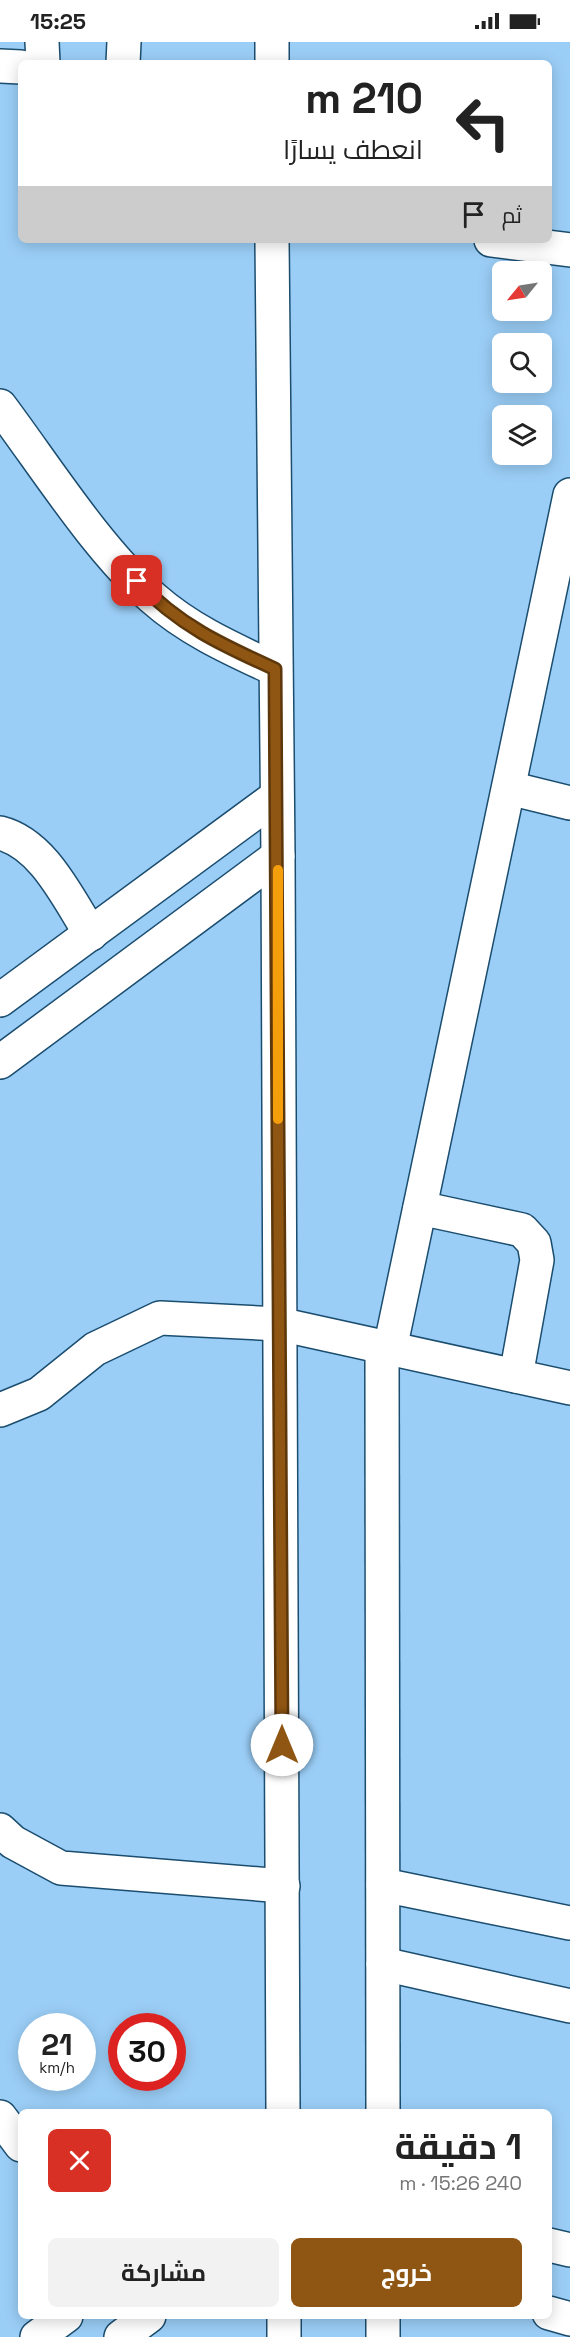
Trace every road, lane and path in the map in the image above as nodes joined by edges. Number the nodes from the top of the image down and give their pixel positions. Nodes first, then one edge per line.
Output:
1 (42, 42) edge
2 (124, 42) edge
3 (272, 42) edge
4 (43, 60) edge
5 (123, 60) edge
6 (272, 60) edge
7 (0, 66) edge
8 (18, 67) edge
9 (273, 243) edge
10 (515, 243) edge
11 (570, 250) edge
12 (0, 406) edge
13 (568, 515) edge
14 (275, 669) junction
15 (509, 788) junction
16 (276, 797) junction
17 (570, 803) edge
18 (0, 833) edge
19 (278, 856) junction
20 (91, 934) junction
21 (9, 994) edge
22 (47, 1027) junction
23 (0, 1062) edge
24 (420, 1208) junction
25 (279, 1324) junction
26 (386, 1348) junction
27 (516, 1376) junction
28 (570, 1388) edge
29 (0, 1410) edge
30 (0, 1830) edge
31 (383, 1885) junction
32 (283, 1886) junction
33 (570, 1923) edge
34 (383, 1964) junction
35 (570, 2006) edge
36 (283, 2109) edge
37 (383, 2109) edge
38 (0, 2117) edge
39 (18, 2141) edge
40 (552, 2246) edge
41 (570, 2250) edge
42 (552, 2314) edge
43 (62, 2319) edge
44 (146, 2319) edge
45 (152, 2319) edge
46 (284, 2319) edge
47 (383, 2319) edge
48 (570, 2319) edge
49 (37, 2337) edge
50 (121, 2337) edge
51 (167, 2337) edge
52 (284, 2337) edge
53 (383, 2337) edge

1 - 4 street
2 - 5 street
3 - 6 street
7 - 8 street
9 - 14 street
10 - 11 street
12 - 14 street
13 - 15 street
14 - 16 street
15 - 17 street
15 - 24 street
16 - 19 street
16 - 20 street
18 - 20 street
19 - 22 street
19 - 25 street
20 - 21 street
21 - 22 street
22 - 23 street
24 - 26 street
24 - 27 street
25 - 26 street
25 - 29 street
25 - 32 street
26 - 27 street
26 - 31 street
27 - 28 street
30 - 32 street
31 - 33 street
31 - 34 street
32 - 36 street
34 - 35 street
34 - 37 street
38 - 39 street
40 - 41 street
42 - 48 street
43 - 49 street
44 - 50 street
45 - 51 street
46 - 52 street
47 - 53 street

